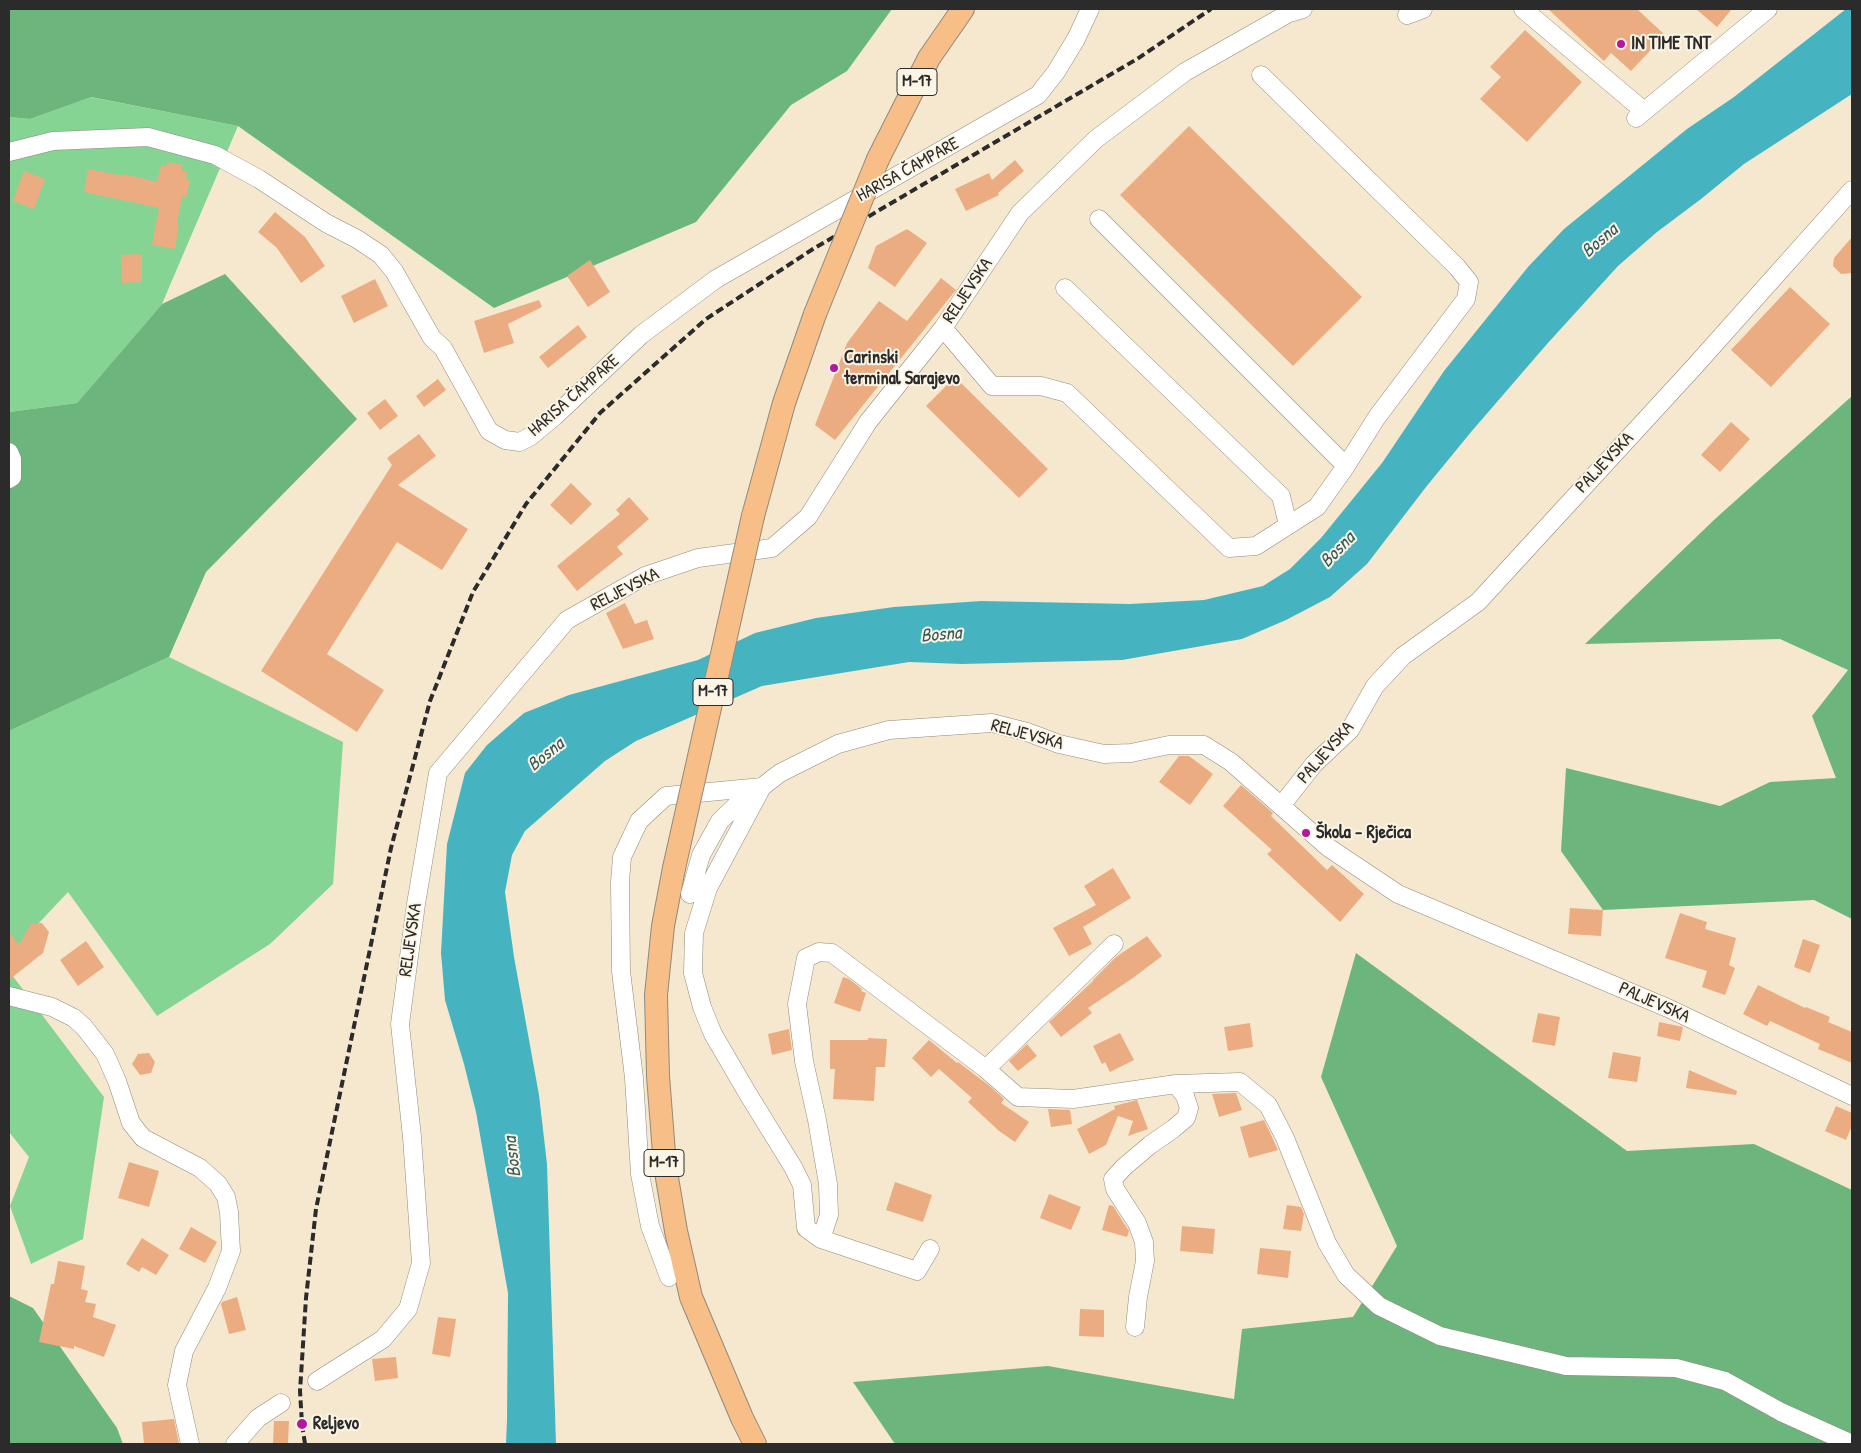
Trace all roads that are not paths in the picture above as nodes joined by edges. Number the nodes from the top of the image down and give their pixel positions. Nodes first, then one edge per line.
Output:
1 (963, 9) edge
2 (1090, 9) edge
3 (1303, 9) edge
4 (1523, 9) edge
5 (1768, 9) edge
6 (1262, 76) dead end
7 (9, 152) edge
8 (1852, 190) edge
9 (1099, 218) dead end
10 (1065, 288) dead end
11 (943, 328) junction
12 (9, 452) edge
13 (1346, 466) junction
14 (9, 479) edge
15 (1288, 525) junction
16 (762, 787) junction
17 (1281, 806) junction
18 (690, 894) dead end
19 (1114, 944) dead end
20 (9, 996) edge
21 (986, 1069) junction
22 (1176, 1084) junction
23 (1852, 1096) edge
24 (821, 1239) junction
25 (930, 1249) dead end
26 (669, 1278) dead end
27 (1134, 1327) dead end
28 (317, 1381) dead end
29 (281, 1403) dead end
30 (190, 1444) edge
31 (235, 1444) edge
32 (756, 1444) edge
33 (1852, 1444) edge

1 - 32 main road, M-17, bridge
2 - 7 street, HARISA ČAMPARE
3 - 11 street, RELJEVSKA
4 - 5 street
6 - 13 street
8 - 17 street, PALJEVSKA
9 - 13 street
10 - 15 street
11 - 15 street
11 - 28 street, RELJEVSKA
12 - 14 street
13 - 15 street
16 - 17 street, RELJEVSKA
16 - 18 street, RELJEVSKA
16 - 24 street
16 - 26 street
17 - 23 street, PALJEVSKA
19 - 21 street
20 - 30 street
21 - 22 street
21 - 24 street
22 - 27 street
22 - 33 street
24 - 25 street
29 - 31 street

